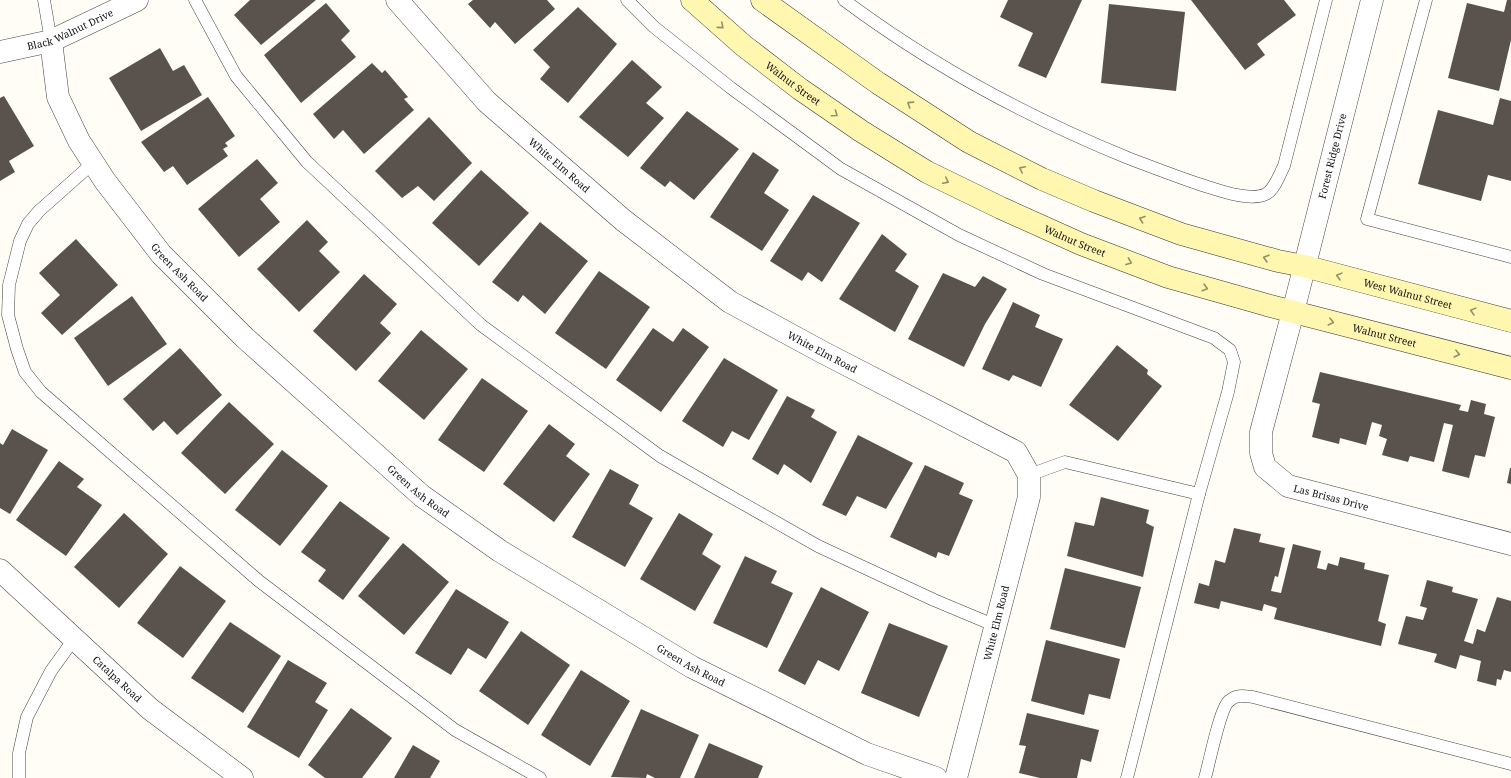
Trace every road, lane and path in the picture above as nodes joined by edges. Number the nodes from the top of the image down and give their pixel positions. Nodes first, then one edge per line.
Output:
1 (44, 0) edge
2 (137, 0) edge
3 (195, 0) edge
4 (397, 0) edge
5 (627, 0) edge
6 (692, 0) edge
7 (762, 0) edge
8 (844, 0) edge
9 (1326, 0) edge
10 (1372, 0) edge
11 (1426, 0) edge
12 (51, 41) junction
13 (0, 52) edge
14 (93, 163) junction
15 (1511, 257) edge
16 (1304, 266) junction
17 (1293, 312) junction
18 (1511, 321) edge
19 (1511, 368) edge
20 (1029, 475) junction
21 (1199, 494) junction
22 (1511, 544) edge
23 (0, 570) edge
24 (996, 626) junction
25 (74, 639) junction
26 (1511, 764) edge
27 (19, 778) edge
28 (242, 778) edge
29 (540, 778) edge
30 (936, 778) edge
31 (956, 778) edge
32 (1127, 778) edge
33 (1205, 778) edge

1 - 12 lane
2 - 12 street, Black Walnut Drive
3 - 24 lane
4 - 20 street, White Elm Road
5 - 21 lane
6 -> 17 main road, Walnut Street
16 -> 7 main road
8 - 9 lane
10 - 16 street, Forest Ridge Drive
11 - 15 lane
12 - 13 street, Black Walnut Drive
12 - 14 street, Green Ash Road
14 - 29 lane
14 - 30 street, Green Ash Road
16 - 17 street, Forest Ridge Drive
18 -> 16 main road, West Walnut Street
17 -> 19 main road, Walnut Street
17 - 22 street, Las Brisas Drive
20 - 21 lane
20 - 24 street, White Elm Road
21 - 32 lane
23 - 25 street, Catalpa Road
24 - 31 street, White Elm Road
25 - 27 lane
25 - 28 street, Catalpa Road
26 - 33 lane

